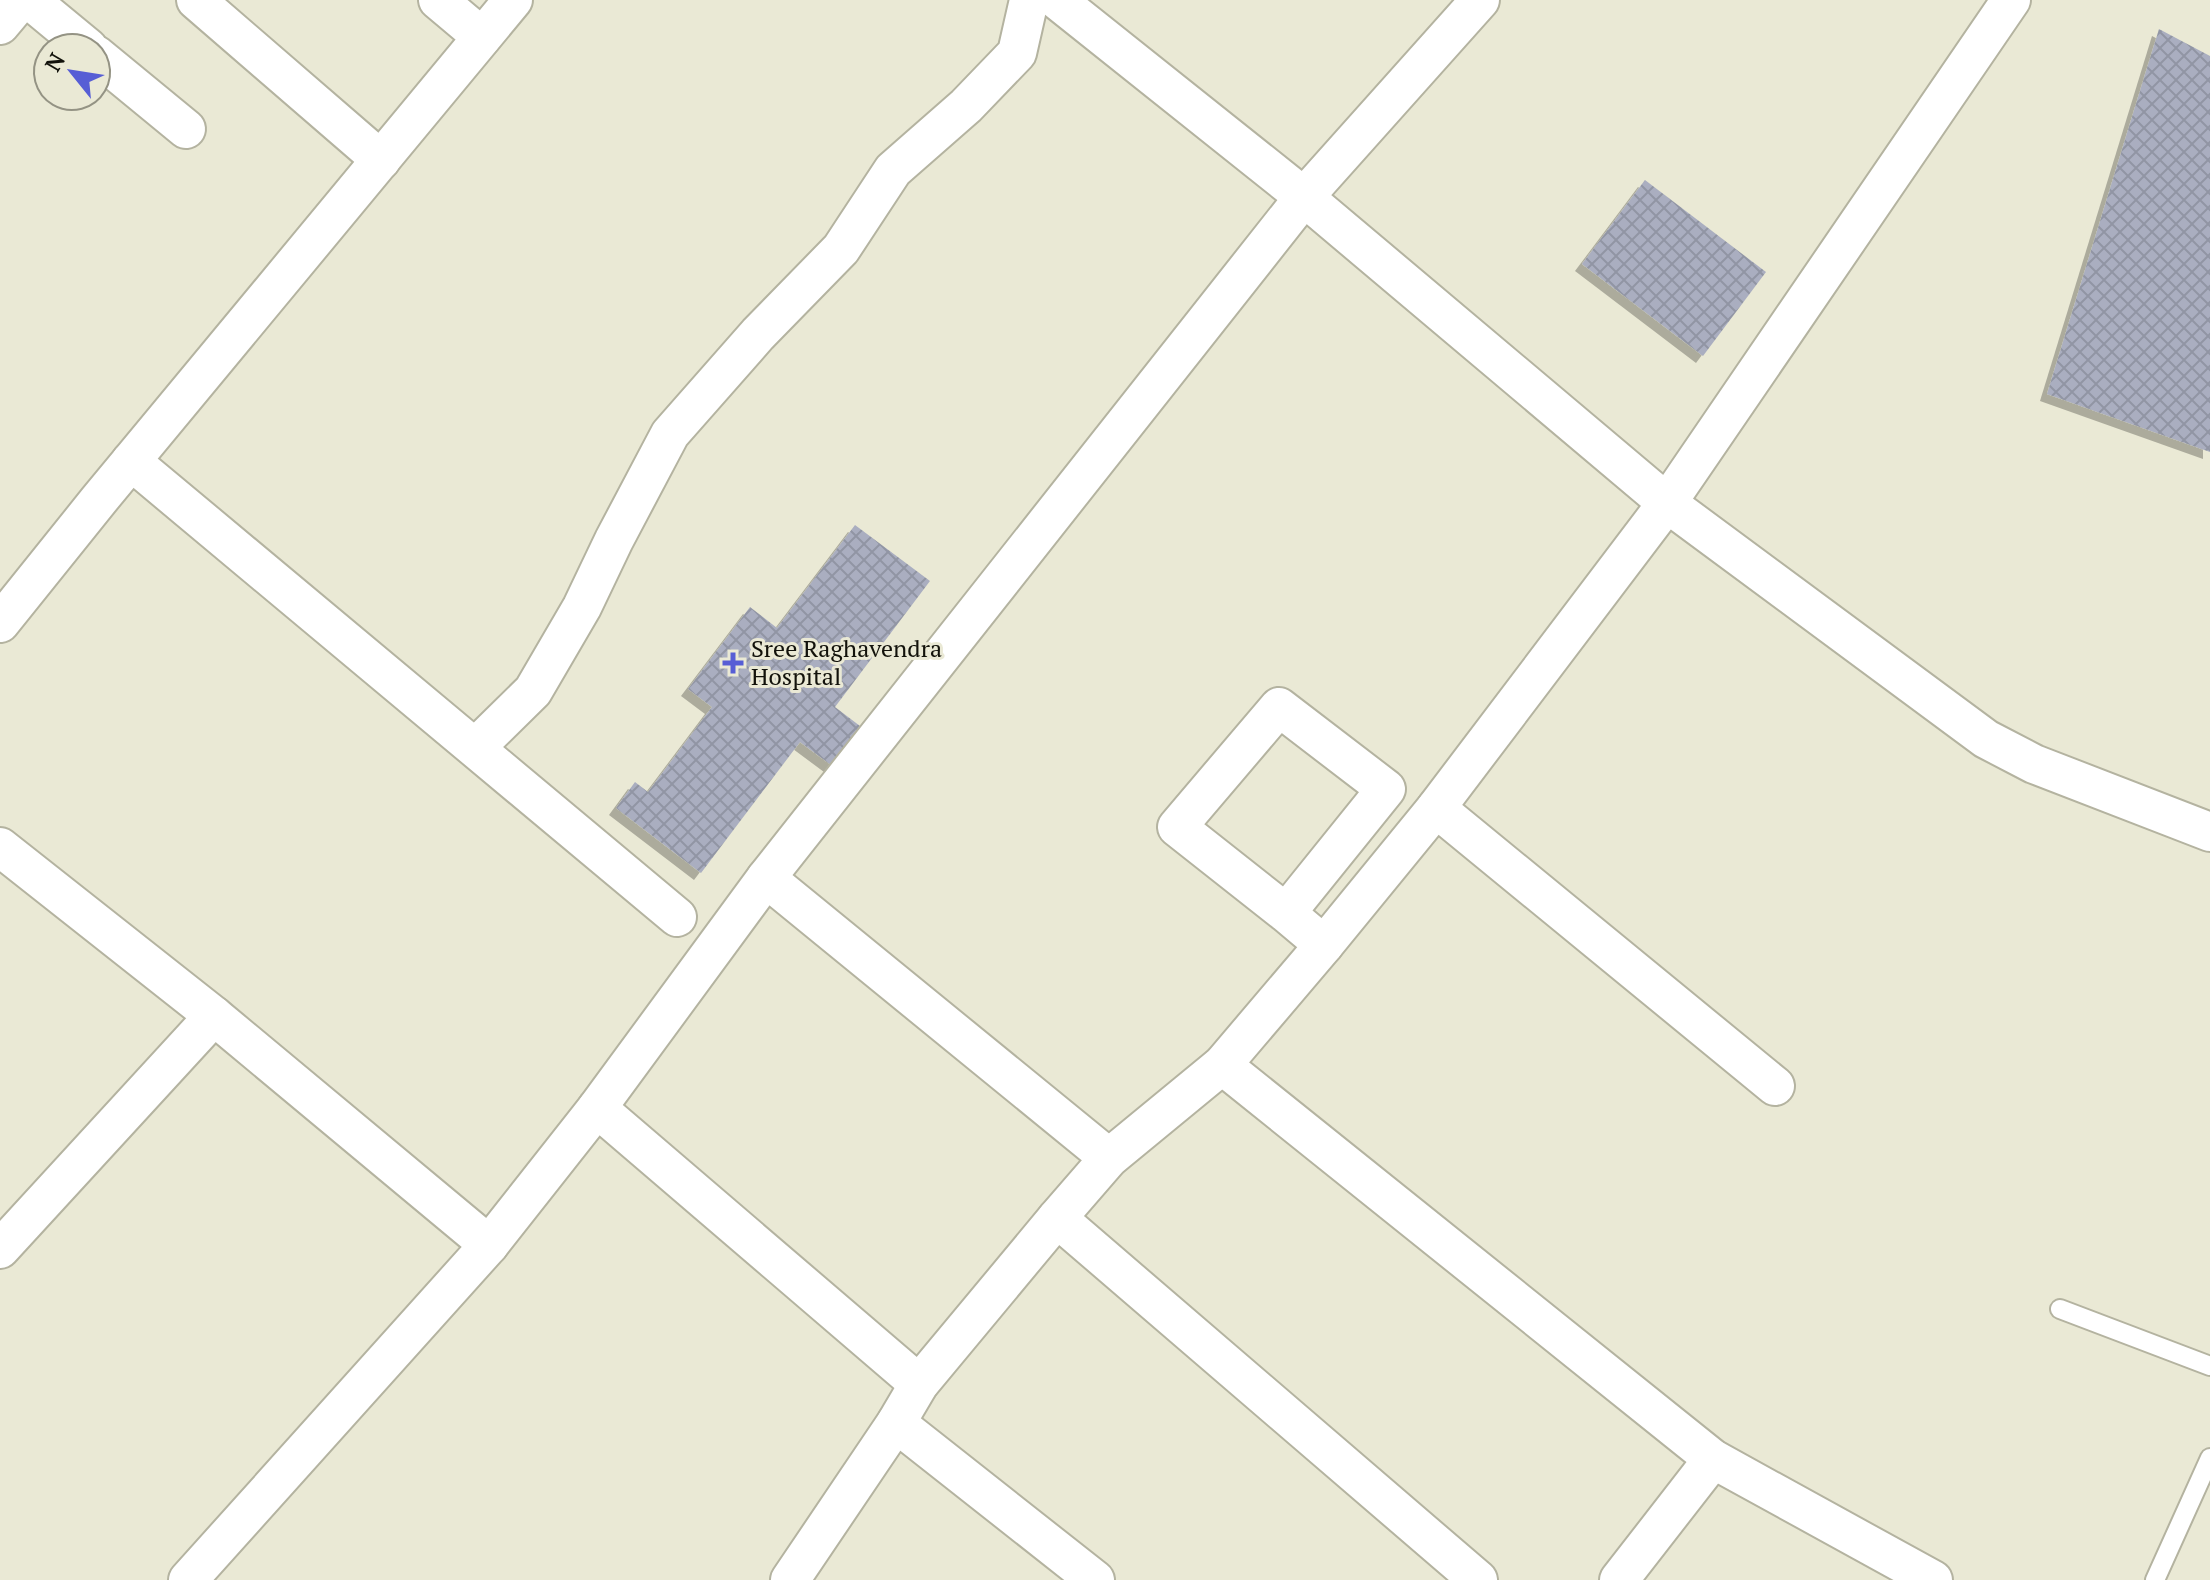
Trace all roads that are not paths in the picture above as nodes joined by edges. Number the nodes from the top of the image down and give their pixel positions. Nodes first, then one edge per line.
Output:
1 (21, 0) edge
2 (30, 0) edge
3 (196, 0) edge
4 (438, 0) edge
5 (513, 0) edge
6 (1029, 0) edge
7 (1057, 0) edge
8 (1480, 0) edge
9 (2011, 0) edge
10 (0, 25) edge
11 (69, 32) edge
12 (482, 37) junction
13 (112, 68) edge
14 (186, 129) dead end
15 (381, 160) junction
16 (1304, 197) junction
17 (131, 461) junction
18 (1667, 503) junction
19 (3, 613) edge
20 (476, 747) junction
21 (1436, 808) junction
22 (2210, 832) edge
23 (0, 847) edge
24 (766, 878) junction
25 (1286, 913) junction
26 (677, 917) dead end
27 (1324, 945) junction
28 (214, 1016) junction
29 (1222, 1065) junction
30 (1775, 1086) dead end
31 (597, 1108) junction
32 (1109, 1158) junction
33 (1057, 1218) junction
34 (489, 1245) junction
35 (0, 1249) edge
36 (2060, 1309) dead end
37 (2210, 1366) edge
38 (919, 1384) junction
39 (896, 1423) junction
40 (2210, 1458) edge
41 (1713, 1459) junction
42 (1075, 1574) edge
43 (188, 1580) edge
44 (790, 1580) edge
45 (1478, 1580) edge
46 (1619, 1580) edge
47 (1933, 1580) edge
48 (2155, 1580) edge

1 - 10 street
2 - 11 street
3 - 15 street
4 - 12 street
5 - 12 street
6 - 20 street
7 - 16 street
8 - 16 street
9 - 18 street
12 - 15 street
13 - 14 street
15 - 17 street
16 - 18 street
16 - 24 street
17 - 19 street
17 - 20 street
18 - 21 street
18 - 22 street
20 - 26 street
21 - 27 street
21 - 30 street
23 - 28 street
24 - 31 street
24 - 32 street
25 - 25 street
25 - 27 street
27 - 29 street
28 - 34 street
28 - 35 street
29 - 32 street
29 - 41 street
31 - 34 street
31 - 38 street
32 - 33 street
33 - 38 street
33 - 45 street
34 - 43 street
36 - 37 lane
38 - 39 street
39 - 42 street
39 - 44 street
40 - 48 lane
41 - 46 street
41 - 47 street

